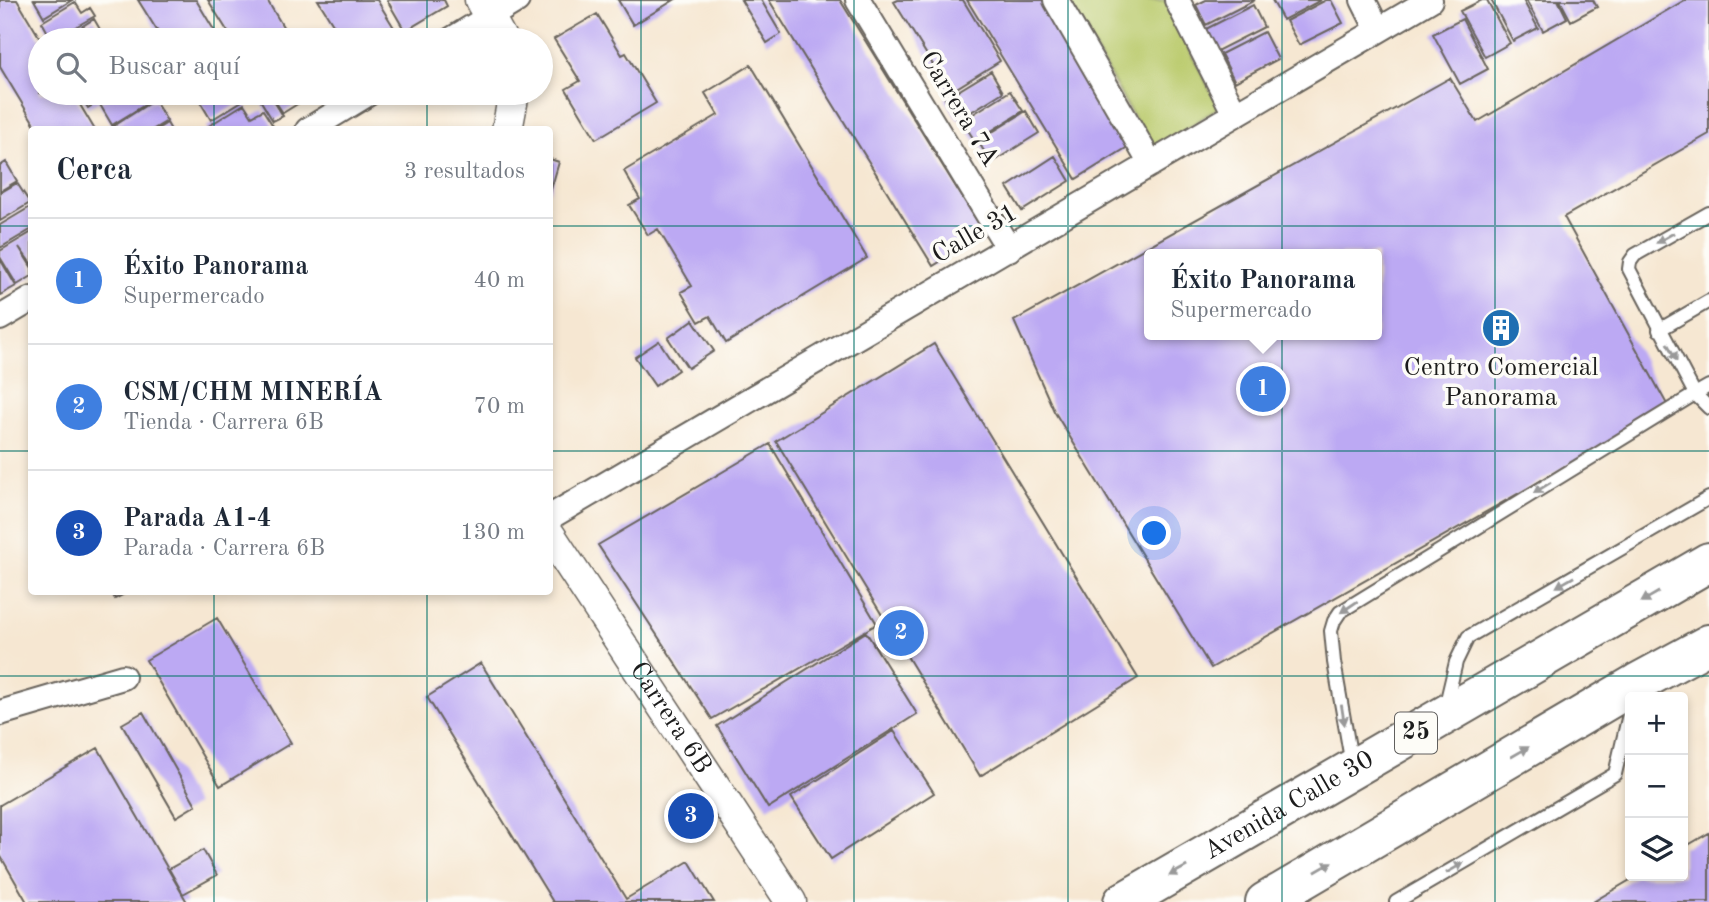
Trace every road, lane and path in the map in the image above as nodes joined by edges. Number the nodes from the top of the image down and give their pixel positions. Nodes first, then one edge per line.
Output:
1 (517, 0) edge
2 (858, 0) edge
3 (1056, 0) edge
4 (1177, 0) edge
5 (1363, 0) edge
6 (1430, 0) edge
7 (490, 19) edge
8 (474, 28) edge
9 (1378, 30) junction
10 (349, 105) edge
11 (512, 105) edge
12 (1235, 114) junction
13 (315, 126) edge
14 (509, 126) edge
15 (1151, 164) junction
16 (1709, 213) edge
17 (1009, 249) junction
18 (28, 301) edge
19 (1709, 301) edge
20 (0, 317) edge
21 (1659, 330) junction
22 (1709, 386) edge
23 (1695, 394) junction
24 (1709, 408) edge
25 (1709, 498) edge
26 (553, 515) edge
27 (553, 540) edge
28 (1709, 562) edge
29 (1709, 644) edge
30 (123, 677) dead end
31 (1640, 692) edge
32 (1625, 701) edge
33 (0, 713) edge
34 (1442, 718) junction
35 (1625, 732) edge
36 (1353, 767) junction
37 (791, 902) edge
38 (1123, 902) edge
39 (1265, 902) edge
40 (1396, 902) edge

1 - 7 street
2 - 17 street, Carrera 7A
3 - 15 street
4 - 12 street
5 - 9 street
6 - 9 street, Calle 31
7 - 8 street
9 - 12 street, Calle 31
10 - 13 street
11 - 14 street
12 - 15 street, Calle 31
15 - 17 street, Calle 31
16 -> 21 lane
17 - 26 street, Calle 31
18 - 20 street
19 - 21 lane
21 -> 23 lane
22 - 23 lane
23 - 24 lane
23 -> 36 lane
25 -> 34 lane
27 - 37 street, Carrera 6B
28 -> 34 highway, Avenida Calle 30 / 25
29 - 31 highway
30 - 33 street
39 -> 32 highway
34 - 36 highway, Avenida Calle 30 / 25
40 -> 35 lane
36 -> 38 highway, Avenida Calle 30 / 25

